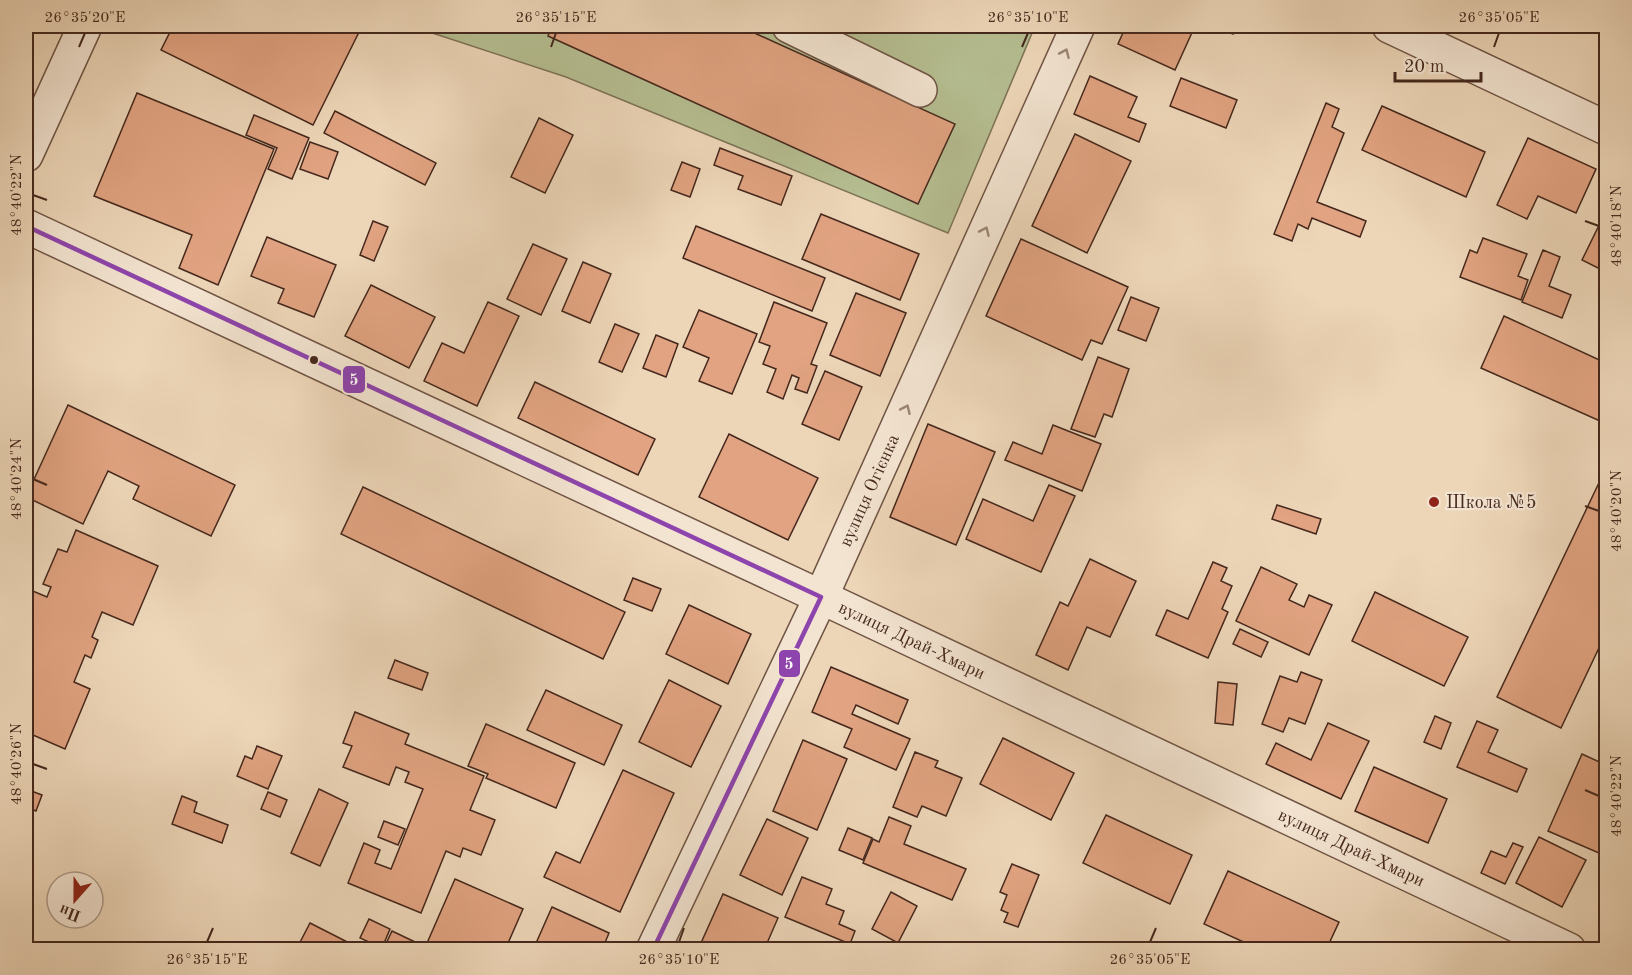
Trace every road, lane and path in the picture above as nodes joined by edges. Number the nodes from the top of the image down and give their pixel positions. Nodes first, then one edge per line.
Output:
1 (85, 26) edge
2 (789, 26) edge
3 (1078, 26) edge
4 (1389, 26) edge
5 (920, 90) dead end
6 (1606, 128) edge
7 (26, 155) edge
8 (26, 226) edge
9 (821, 597) junction
10 (653, 950) edge
11 (1569, 950) edge

1 - 7 street
2 - 5 street
9 -> 3 street, вулиця Огієнка
4 - 6 street
8 - 9 street, вулиця Драй-Хмари
9 - 10 street, вулиця Огієнка
9 - 11 street, вулиця Драй-Хмари

